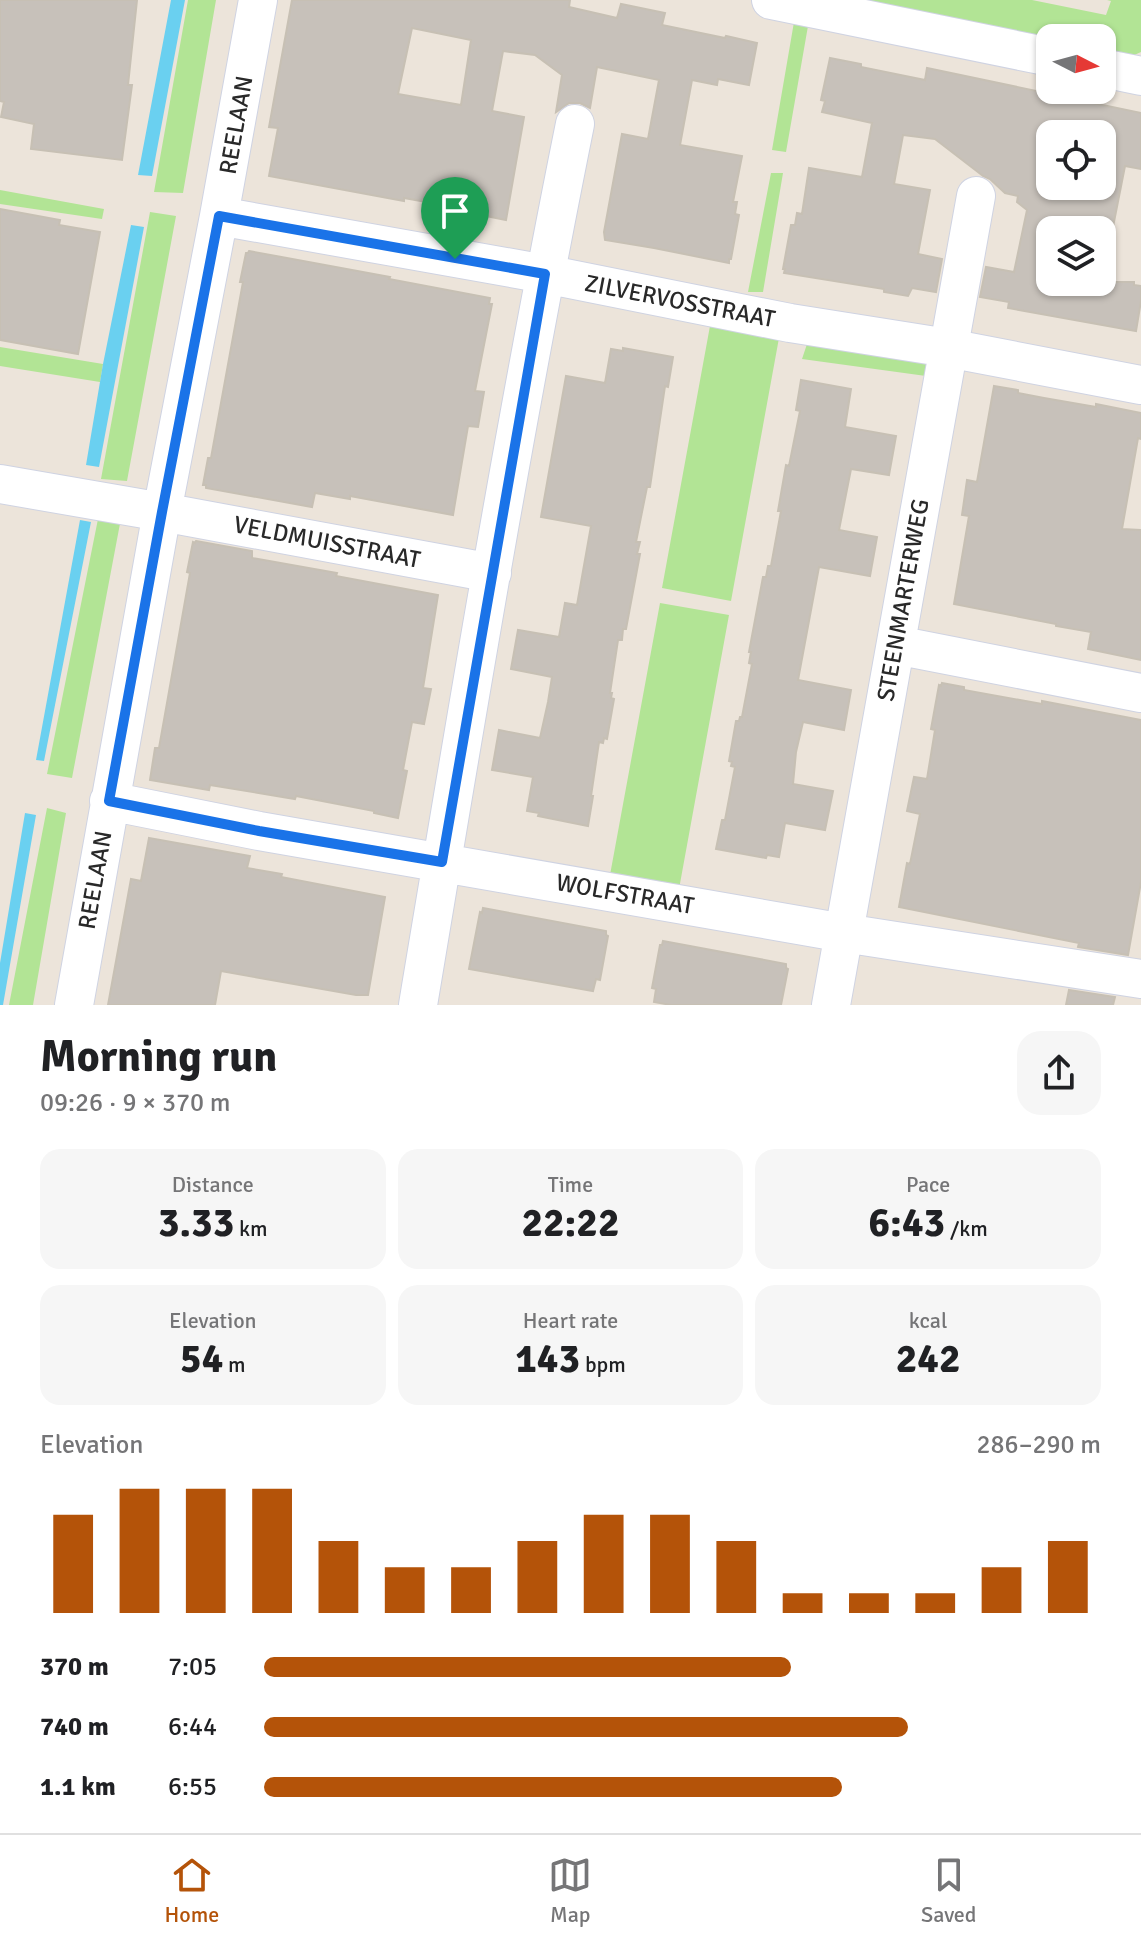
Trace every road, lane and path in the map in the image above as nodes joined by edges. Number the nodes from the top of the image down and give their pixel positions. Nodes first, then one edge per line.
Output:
1 (258, 0) edge
2 (771, 0) edge
3 (1036, 54) edge
4 (1116, 71) edge
5 (1141, 76) edge
6 (575, 124) dead end
7 (976, 196) dead end
8 (219, 216) junction
9 (545, 274) junction
10 (948, 348) junction
11 (1141, 385) edge
12 (0, 484) edge
13 (162, 512) junction
14 (492, 573) junction
15 (896, 645) junction
16 (1141, 693) edge
17 (109, 801) junction
18 (442, 862) junction
19 (844, 933) junction
20 (1141, 979) edge
21 (74, 1005) edge
22 (418, 1005) edge
23 (831, 1005) edge

1 - 8 street, REELAAN
2 - 3 street
4 - 5 street
6 - 9 street
7 - 10 street, STEENMARTERWEG
8 - 9 street, ZILVERVOSSTRAAT
8 - 13 street, REELAAN
9 - 10 street, ZILVERVOSSTRAAT
9 - 14 street
10 - 11 street, ZILVERVOSSTRAAT
10 - 15 street, STEENMARTERWEG
12 - 13 street, VELDMUISSTRAAT
13 - 14 street, VELDMUISSTRAAT
13 - 17 street, REELAAN
14 - 18 street
15 - 16 street
15 - 19 street, STEENMARTERWEG
17 - 18 street, WOLFSTRAAT
17 - 21 street, REELAAN
18 - 19 street, WOLFSTRAAT
18 - 22 street
19 - 20 street, WOLFSTRAAT
19 - 23 street, STEENMARTERWEG

